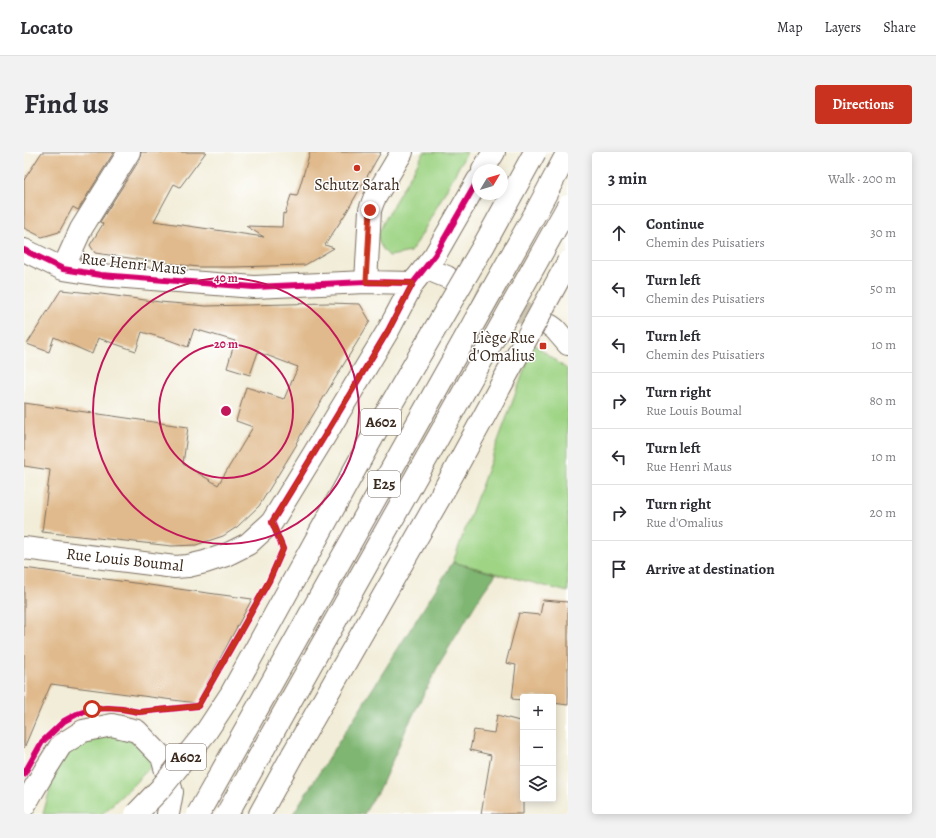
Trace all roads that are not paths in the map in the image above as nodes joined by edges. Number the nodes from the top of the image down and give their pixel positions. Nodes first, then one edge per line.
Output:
1 (129, 152) edge
2 (402, 152) edge
3 (494, 152) edge
4 (535, 152) edge
5 (568, 152) edge
6 (487, 164) edge
7 (472, 190) edge
8 (568, 206) edge
9 (24, 250) edge
10 (568, 262) edge
11 (63, 269) junction
12 (419, 275) junction
13 (447, 278) tunnel mouth
14 (366, 282) junction
15 (24, 548) edge
16 (24, 806) edge
17 (136, 814) edge
18 (168, 814) edge
19 (198, 814) edge
20 (227, 814) edge
21 (260, 814) edge

1 - 11 main road
2 - 14 main road
3 - 6 main road
4 - 17 main road, A602, bridge
5 - 19 main road, E25, bridge
7 - 12 main road, Rue Louis Boumal
8 - 20 main road, E25, bridge
9 - 11 main road, Rue Henri Maus
10 - 21 main road, bridge
11 - 14 main road, Rue Henri Maus
12 - 13 main road, Rue Henri Maus
12 - 14 main road, Rue Henri Maus
12 - 15 main road, Rue Louis Boumal
16 - 18 main road

